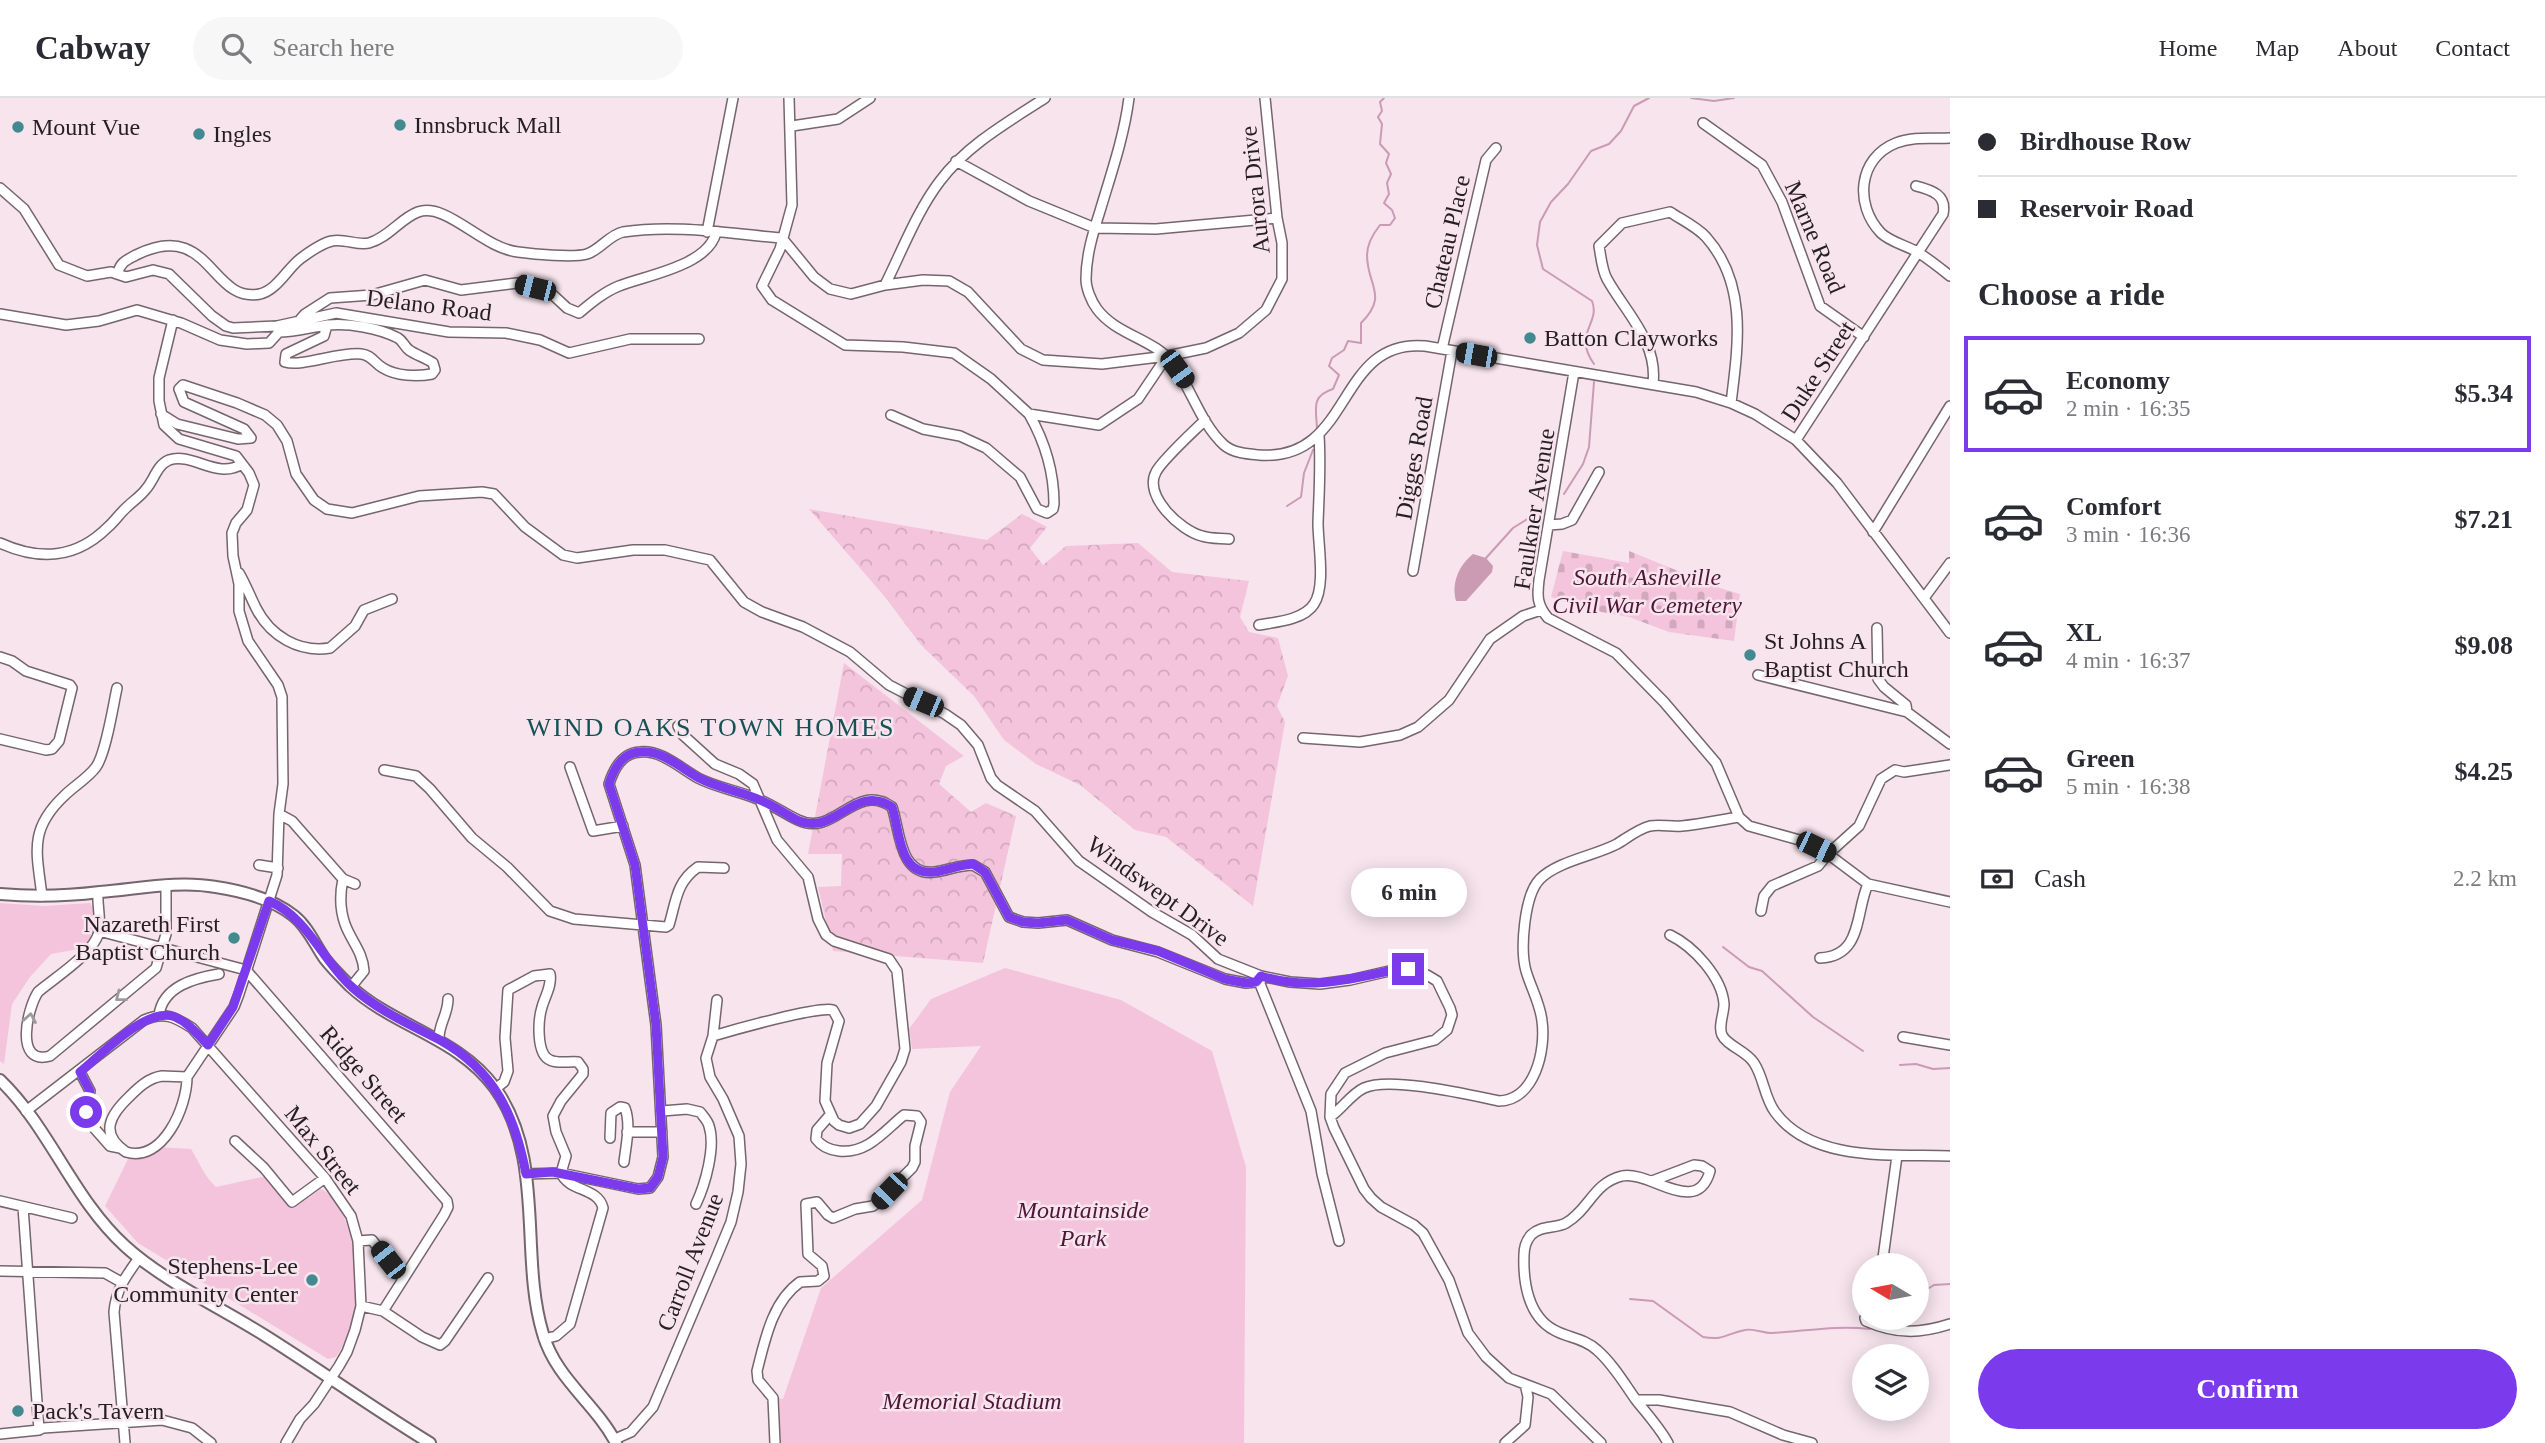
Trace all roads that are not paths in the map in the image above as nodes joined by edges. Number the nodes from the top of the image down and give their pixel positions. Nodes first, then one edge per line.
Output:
1 (733, 98) edge
2 (789, 98) edge
3 (870, 98) edge
4 (1045, 98) edge
5 (1129, 98) edge
6 (1265, 98) edge
7 (1703, 123) dead end
8 (792, 125) junction
9 (1950, 138) edge
10 (1496, 148) dead end
11 (956, 162) junction
12 (1916, 186) dead end
13 (0, 188) edge
14 (1277, 218) junction
15 (1095, 228) junction
16 (712, 233) junction
17 (782, 238) junction
18 (1919, 253) junction
19 (118, 273) junction
20 (1950, 276) edge
21 (885, 285) junction
22 (0, 314) edge
23 (173, 320) junction
24 (298, 322) junction
25 (327, 326) junction
26 (278, 329) junction
27 (1864, 337) junction
28 (699, 339) dead end
29 (1447, 350) junction
30 (1167, 356) junction
31 (1574, 372) junction
32 (1653, 384) junction
33 (1731, 403) junction
34 (1950, 406) edge
35 (161, 414) junction
36 (1029, 414) junction
37 (891, 415) dead end
38 (1205, 420) junction
39 (1319, 436) junction
40 (1796, 440) junction
41 (242, 464) junction
42 (1599, 472) dead end
43 (1549, 525) junction
44 (1873, 532) junction
45 (1229, 539) dead end
46 (0, 543) edge
47 (1950, 563) edge
48 (235, 566) junction
49 (1413, 571) dead end
50 (1924, 598) junction
51 (392, 599) dead end
52 (1541, 610) junction
53 (1259, 625) dead end
54 (1877, 628) dead end
55 (1950, 633) edge
56 (0, 657) edge
57 (1758, 675) dead end
58 (117, 688) dead end
59 (1907, 712) junction
60 (678, 726) dead end
61 (0, 738) edge
62 (1303, 738) dead end
63 (1950, 744) edge
64 (1950, 765) edge
65 (570, 767) dead end
66 (384, 769) dead end
67 (761, 800) junction
68 (279, 814) junction
69 (1740, 817) junction
70 (623, 826) junction
71 (1828, 853) junction
72 (259, 864) dead end
73 (278, 868) junction
74 (724, 868) dead end
75 (342, 879) junction
76 (355, 884) dead end
77 (1868, 884) junction
78 (166, 885) junction
79 (98, 893) junction
80 (0, 894) edge
81 (42, 896) junction
82 (269, 901) junction
83 (1950, 902) edge
84 (1760, 911) dead end
85 (643, 925) junction
86 (99, 931) junction
87 (1670, 935) dead end
88 (164, 948) junction
89 (1820, 958) dead end
90 (246, 970) junction
91 (219, 974) dead end
92 (1261, 976) junction
93 (351, 987) junction
94 (448, 999) dead end
95 (717, 1000) dead end
96 (159, 1015) junction
97 (713, 1036) junction
98 (1903, 1037) dead end
99 (439, 1040) junction
100 (208, 1045) junction
101 (1950, 1045) edge
102 (80, 1072) junction
103 (187, 1077) junction
104 (0, 1080) edge
105 (495, 1089) junction
106 (26, 1111) junction
107 (662, 1111) junction
108 (830, 1115) junction
109 (1330, 1116) junction
110 (627, 1132) junction
111 (662, 1132) junction
112 (610, 1138) dead end
113 (235, 1141) dead end
114 (120, 1147) junction
115 (1897, 1156) junction
116 (1950, 1156) edge
117 (624, 1162) dead end
118 (561, 1173) junction
119 (526, 1174) junction
120 (325, 1178) junction
121 (1652, 1181) junction
122 (0, 1201) edge
123 (696, 1204) dead end
124 (23, 1207) junction
125 (72, 1218) dead end
126 (358, 1241) junction
127 (1339, 1241) dead end
128 (1884, 1253) edge
129 (139, 1258) junction
130 (0, 1271) edge
131 (26, 1271) junction
132 (488, 1278) dead end
133 (403, 1279) junction
134 (121, 1282) junction
135 (361, 1306) junction
136 (383, 1311) junction
137 (1950, 1324) edge
138 (1897, 1330) edge
139 (544, 1339) junction
140 (331, 1378) junction
141 (1525, 1384) junction
142 (1636, 1400) junction
143 (123, 1423) junction
144 (39, 1430) junction
145 (0, 1434) edge
146 (1783, 1439) edge
147 (615, 1441) edge
148 (125, 1443) edge
149 (211, 1443) edge
150 (286, 1443) edge
151 (430, 1443) edge
152 (775, 1443) edge
153 (1505, 1443) edge
154 (1601, 1443) edge
155 (1668, 1443) edge
156 (1812, 1443) edge

1 - 16 street
2 - 8 street
3 - 8 street
4 - 11 street
5 - 15 street
6 - 14 street, Aurora Drive
7 - 27 street, Marne Road
8 - 17 street
9 - 18 street
10 - 29 street, Chateau Place
11 - 15 street
11 - 21 street
12 - 18 street, Duke Street
13 - 19 street
14 - 15 street
14 - 30 street, Aurora Drive
15 - 30 street
16 - 17 street
16 - 19 street
16 - 24 street
17 - 21 street, Aurora Drive
17 - 36 street
18 - 20 street
18 - 27 street, Duke Street
19 - 26 street
21 - 30 street, Aurora Drive
22 - 23 street
23 - 26 street
23 - 35 street
24 - 26 street, Delano Road
24 - 28 street, Delano Road
25 - 25 street
25 - 26 street
27 - 40 street, Duke Street
29 - 31 street
29 - 39 street
29 - 49 street, Digges Road
30 - 36 street
30 - 38 street
31 - 32 street
31 - 43 street, Faulkner Avenue
32 - 33 street
32 - 33 street
33 - 40 street
34 - 44 street
35 - 41 street
35 - 92 street, Windswept Drive
36 - 37 street
38 - 39 street
38 - 45 street
39 - 53 street
40 - 44 street
41 - 46 street
41 - 48 street
42 - 43 street
43 - 52 street, Faulkner Avenue
44 - 50 street
47 - 50 street
48 - 51 street
48 - 68 street
50 - 55 street
52 - 62 street
52 - 69 street, Faulkner Avenue
54 - 59 street
56 - 61 street
57 - 59 street
58 - 81 street
59 - 63 street
60 - 67 street
64 - 71 street
65 - 70 street
66 - 85 street
67 - 70 street
67 - 92 street
67 - 108 street
68 - 73 street
68 - 75 street
69 - 71 street
69 - 109 street
70 - 85 street
71 - 77 street
71 - 84 street
72 - 73 street
73 - 82 street
74 - 85 street
75 - 76 street
75 - 93 street
77 - 83 street
77 - 89 street
78 - 79 main road
78 - 82 main road
78 - 88 street
79 - 81 main road
79 - 86 street
80 - 81 main road
82 - 90 street
82 - 93 main road
85 - 107 street
86 - 88 street
88 -> 86 street
87 - 115 street
88 - 90 street
90 - 100 street
90 - 133 street, Ridge Street
91 - 96 street
92 - 109 street
92 - 127 street
93 - 99 main road
94 - 99 street
95 - 97 street, Carroll Avenue
96 - 100 street, Max Street
96 - 102 street
97 - 108 street
97 - 147 street, Carroll Avenue
98 - 101 street
99 - 105 main road
100 - 103 street
100 - 120 street, Max Street
102 - 106 street
102 - 114 street
103 - 114 street
103 - 114 street
104 - 106 main road
105 - 118 street
105 - 119 main road
106 - 129 main road
107 - 111 street
107 - 123 street
108 - 152 street
109 - 141 street
110 - 111 street
110 - 112 street
110 - 117 street
111 - 118 street
113 - 120 street
115 - 116 street
115 - 128 street
118 - 119 street
118 - 139 street
119 - 139 main road
120 - 126 street, Max Street
121 - 121 street
121 - 142 street
122 - 124 street
124 - 125 street
124 - 131 street
126 - 133 street
126 - 135 street, Max Street
129 - 134 street
129 - 140 main road
130 - 131 street
131 - 134 street
131 - 144 street
132 - 136 street
133 - 136 street
134 - 143 street
135 - 136 street
135 - 140 street, Max Street
137 - 138 street
139 - 147 main road
140 - 150 street, Max Street
140 - 151 main road
141 - 153 street
141 - 154 street
142 - 146 street
142 - 155 street
143 - 144 street
143 - 148 street
143 - 149 street
144 - 145 street
146 - 156 street

